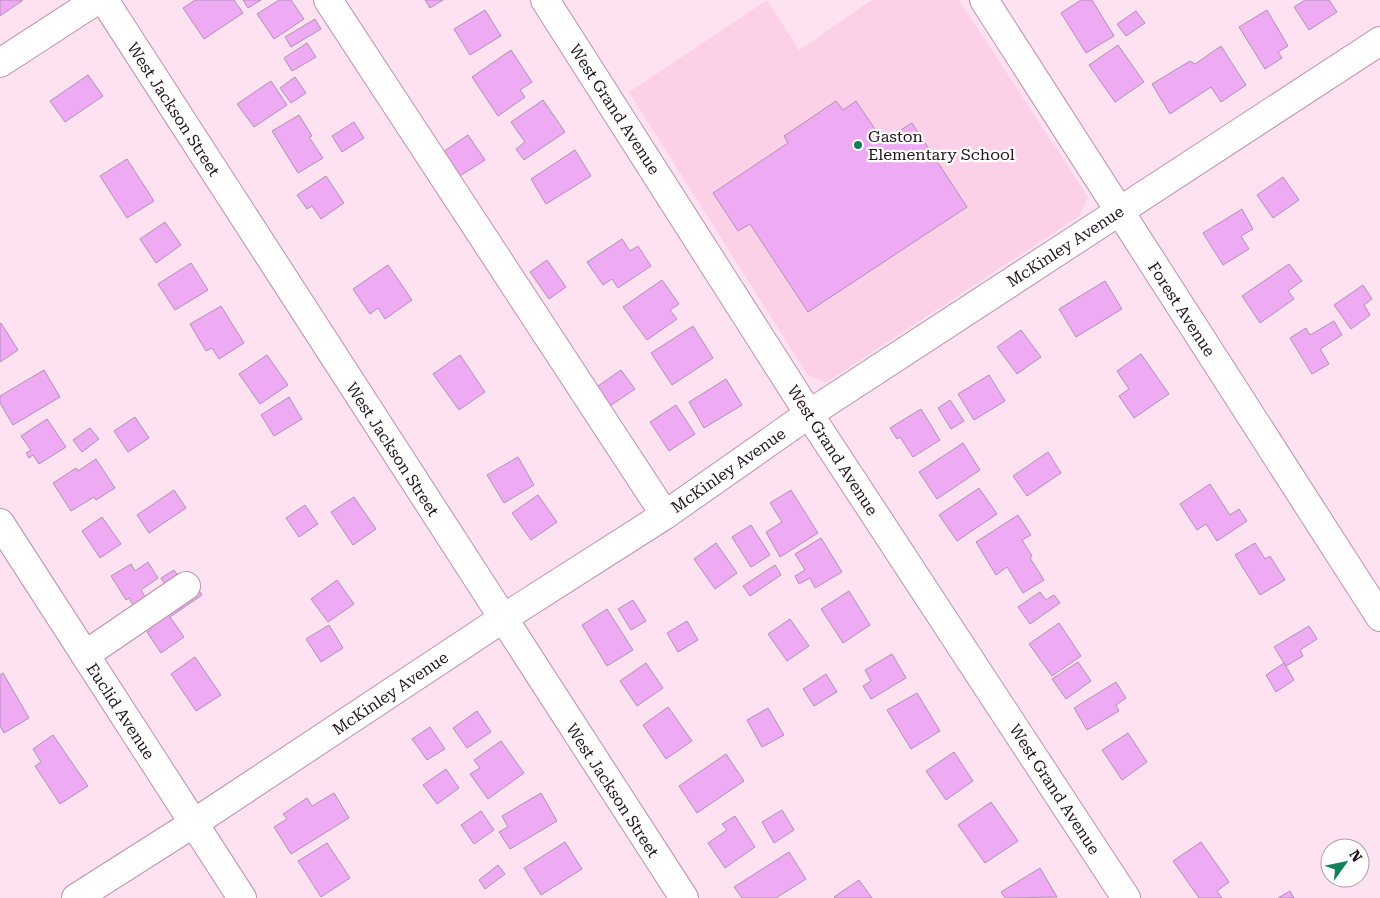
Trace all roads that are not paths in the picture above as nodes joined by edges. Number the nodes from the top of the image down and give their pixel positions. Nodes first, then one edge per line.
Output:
1 (97, 0) edge
2 (104, 0) edge
3 (328, 0) edge
4 (545, 0) edge
5 (984, 0) edge
6 (1380, 41) edge
7 (0, 63) edge
8 (1119, 210) junction
9 (809, 414) junction
10 (665, 515) junction
11 (0, 523) edge
12 (173, 589) dead end
13 (1380, 617) edge
14 (502, 618) junction
15 (82, 650) junction
16 (194, 823) junction
17 (76, 898) edge
18 (242, 898) edge
19 (684, 898) edge
20 (1126, 898) edge

1 - 7 street
2 - 14 street, West Jackson Street
3 - 10 street
4 - 9 street, West Grand Avenue
5 - 8 street, Forest Avenue
6 - 8 street, McKinley Avenue
8 - 9 street, McKinley Avenue
8 - 13 street, Forest Avenue
9 - 10 street, McKinley Avenue
9 - 20 street, West Grand Avenue
10 - 14 street, McKinley Avenue
11 - 15 street, Euclid Avenue
12 - 15 street
14 - 16 street, McKinley Avenue
14 - 19 street, West Jackson Street
15 - 16 street, Euclid Avenue
16 - 17 street, McKinley Avenue
16 - 18 street, Euclid Avenue

